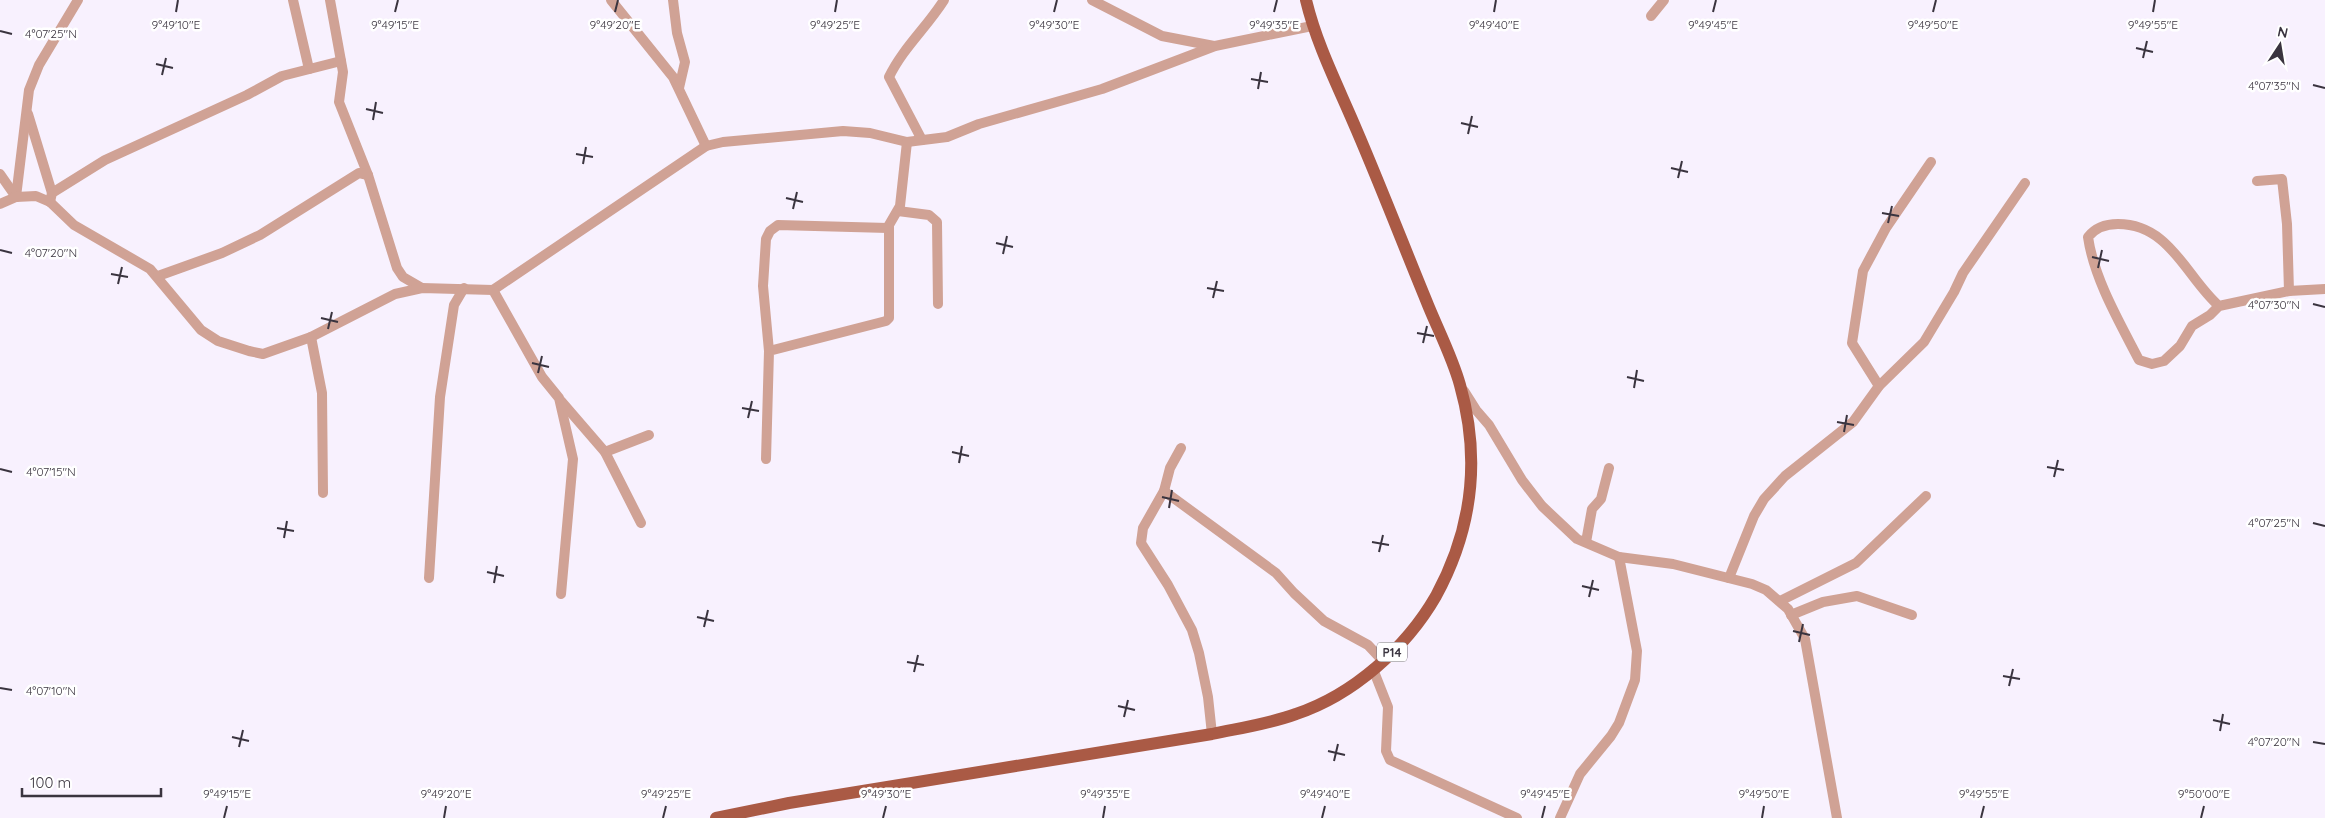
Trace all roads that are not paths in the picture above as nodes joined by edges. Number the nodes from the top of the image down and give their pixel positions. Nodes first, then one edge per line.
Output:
1 (293, 0) edge
2 (330, 0) edge
3 (611, 0) edge
4 (673, 0) edge
5 (944, 0) edge
6 (1092, 0) edge
7 (1306, 0) edge
8 (1664, 0) edge
9 (73, 2) edge
10 (1651, 16) dead end
11 (1312, 26) junction
12 (1216, 46) junction
13 (341, 62) junction
14 (309, 69) junction
15 (679, 88) junction
16 (27, 111) junction
17 (922, 140) junction
18 (907, 142) junction
19 (706, 146) junction
20 (1931, 162) dead end
21 (0, 174) edge
22 (368, 175) junction
23 (2257, 181) dead end
24 (2024, 183) dead end
25 (51, 197) junction
26 (16, 198) junction
27 (0, 204) edge
28 (898, 212) junction
29 (888, 228) junction
30 (158, 276) junction
31 (422, 288) junction
32 (464, 288) junction
33 (2325, 289) edge
34 (493, 290) junction
35 (2289, 292) junction
36 (938, 304) dead end
37 (2219, 306) junction
38 (311, 337) junction
39 (768, 351) junction
40 (1459, 384) junction
41 (1879, 386) junction
42 (559, 398) junction
43 (649, 436) dead end
44 (1181, 448) dead end
45 (605, 452) junction
46 (766, 459) dead end
47 (1609, 468) dead end
48 (1164, 491) junction
49 (323, 493) dead end
50 (1926, 496) dead end
51 (641, 523) dead end
52 (1586, 542) junction
53 (1619, 557) junction
54 (429, 578) dead end
55 (1730, 578) junction
56 (561, 594) dead end
57 (1780, 601) junction
58 (1791, 615) junction
59 (1912, 615) dead end
60 (1378, 665) junction
61 (1212, 734) junction
62 (716, 818) edge
63 (1517, 818) edge
64 (1560, 818) edge
65 (1837, 818) edge

1 - 14 street
2 - 13 street
3 - 15 street
4 - 15 street
5 - 17 street
6 - 12 street
7 - 11 main road, P14
8 - 10 street
9 - 16 street
11 - 12 street
11 - 40 main road, P14
12 - 17 street
13 - 14 street
13 - 22 street
14 - 25 street
15 - 19 street
16 - 25 street
16 - 26 street
17 - 18 street
18 - 19 street
18 - 28 street
19 - 34 street
20 - 41 street
21 - 26 street
22 - 30 street
22 - 31 street
23 - 35 street
24 - 41 street
25 - 26 street
25 - 30 street
26 - 27 street
28 - 29 street
28 - 36 street
29 - 39 street
29 - 39 street
30 - 38 street
31 - 32 street
31 - 38 street
32 - 34 street
32 - 54 street
33 - 35 street
34 - 42 street
35 - 37 street
37 - 37 street
38 - 49 street
39 - 46 street
40 - 52 street
40 - 60 main road, P14
41 - 55 street
42 - 45 street
42 - 56 street
43 - 45 street
44 - 48 street
45 - 51 street
47 - 52 street
48 - 60 street
48 - 61 street
50 - 57 street
52 - 53 street
53 - 55 street
53 - 64 street
55 - 57 street
57 - 58 street
58 - 59 street
58 - 65 street
60 - 61 main road, P14
60 - 63 street
61 - 62 main road, P14

